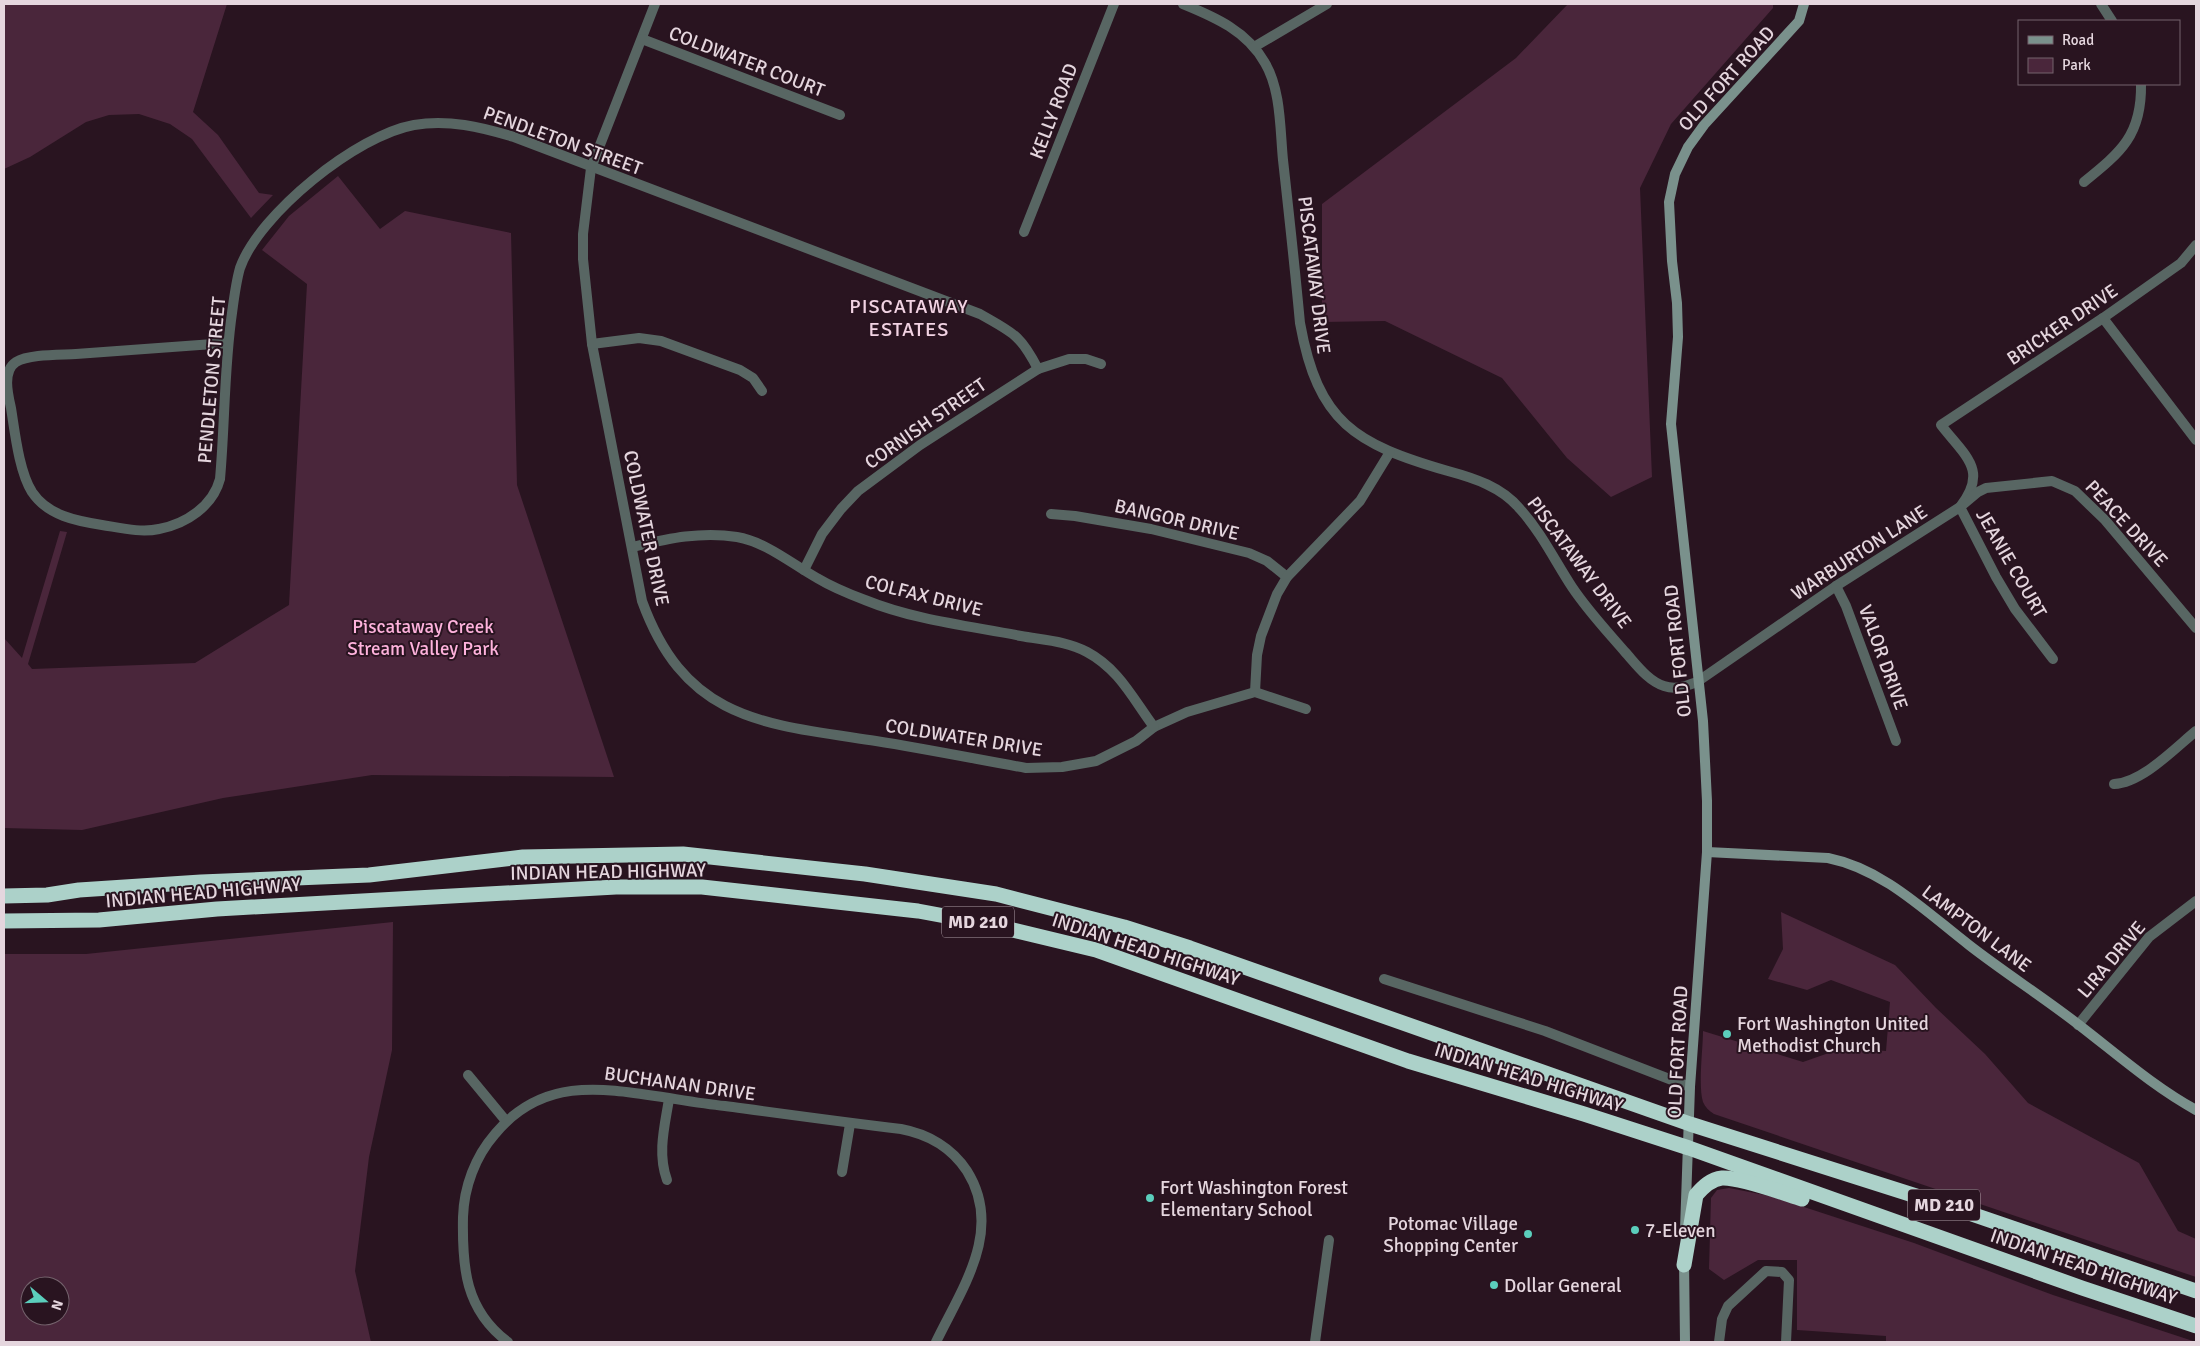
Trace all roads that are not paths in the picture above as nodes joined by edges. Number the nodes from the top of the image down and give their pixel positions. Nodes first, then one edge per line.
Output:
1 (655, 4) edge
2 (1114, 4) edge
3 (1183, 4) edge
4 (1327, 4) edge
5 (1804, 4) edge
6 (2101, 4) edge
7 (2111, 20) edge
8 (642, 39) junction
9 (1254, 47) junction
10 (2141, 85) edge
11 (840, 115) dead end
12 (591, 168) junction
13 (2084, 182) dead end
14 (1024, 232) dead end
15 (2196, 245) edge
16 (2103, 318) junction
17 (227, 343) junction
18 (592, 344) junction
19 (1101, 364) dead end
20 (1038, 370) junction
21 (762, 391) dead end
22 (1941, 424) joint
23 (2196, 440) edge
24 (1390, 452) junction
25 (1960, 507) junction
26 (1051, 514) dead end
27 (632, 548) junction
28 (804, 570) junction
29 (1287, 577) junction
30 (1836, 586) junction
31 (2196, 628) edge
32 (2053, 659) dead end
33 (1697, 682) junction
34 (1255, 692) junction
35 (1306, 709) dead end
36 (1154, 727) junction
37 (2196, 731) edge
38 (1896, 740) dead end
39 (2114, 784) dead end
40 (1707, 852) junction
41 (4, 896) edge
42 (2196, 901) edge
43 (4, 921) edge
44 (1384, 979) dead end
45 (2078, 1025) junction
46 (468, 1075) dead end
47 (1690, 1087) junction
48 (670, 1098) junction
49 (2196, 1110) edge
50 (506, 1121) junction
51 (850, 1124) junction
52 (1690, 1124) junction
53 (1689, 1148) junction
54 (842, 1172) dead end
55 (667, 1180) dead end
56 (1906, 1226) junction
57 (1329, 1240) dead end
58 (1684, 1265) junction
59 (2196, 1291) edge
60 (2196, 1326) edge
61 (508, 1342) edge
62 (936, 1342) edge
63 (1315, 1342) edge
64 (1685, 1342) edge
65 (1719, 1342) edge
66 (1786, 1342) edge

1 - 8 street, COLDWATER DRIVE
2 - 14 street, KELLY ROAD
3 - 9 street, PISCATAWAY DRIVE
4 - 9 street
5 - 33 main road, OLD FORT ROAD
6 - 7 street
8 - 11 street, COLDWATER COURT
8 - 12 street, COLDWATER DRIVE
9 - 24 street, PISCATAWAY DRIVE
10 - 13 street
12 - 17 street, PENDLETON STREET
12 - 18 street, COLDWATER DRIVE
12 - 20 street, PENDLETON STREET
15 - 16 street, BRICKER DRIVE
16 - 22 street, BRICKER DRIVE
16 - 23 street
17 - 17 street, PENDLETON STREET
18 - 21 street
18 - 27 street, COLDWATER DRIVE
19 - 20 street, CORNISH STREET
20 - 28 street, CORNISH STREET
22 - 25 street, WARBURTON LANE
24 - 29 street
24 - 33 street, PISCATAWAY DRIVE
25 - 30 street, WARBURTON LANE
25 - 31 street, PEACE DRIVE
25 - 32 street, JEANIE COURT
26 - 29 street, BANGOR DRIVE
27 - 28 street, COLFAX DRIVE
27 - 36 street, COLDWATER DRIVE
28 - 36 street, COLFAX DRIVE
29 - 34 street
30 - 33 street, WARBURTON LANE
30 - 38 street, VALOR DRIVE
33 - 40 main road, OLD FORT ROAD
34 - 35 street
34 - 36 street, COLDWATER DRIVE
37 - 39 street
40 - 45 main road, LAMPTON LANE
40 - 47 main road, OLD FORT ROAD
41 - 52 highway, INDIAN HEAD HIGHWAY / MD 210
42 - 45 street, LIRA DRIVE
43 - 53 highway, INDIAN HEAD HIGHWAY / MD 210
44 - 47 street
45 - 49 main road, LAMPTON LANE
46 - 50 street
47 - 52 main road, OLD FORT ROAD
48 - 50 street, BUCHANAN DRIVE
48 - 51 street, BUCHANAN DRIVE
48 - 55 street
50 - 61 street, BUCHANAN DRIVE
51 - 54 street
51 - 62 street, BUCHANAN DRIVE
52 - 53 main road, OLD FORT ROAD
52 - 59 highway, INDIAN HEAD HIGHWAY / MD 210
53 - 56 highway, INDIAN HEAD HIGHWAY / MD 210
53 - 58 main road, OLD FORT ROAD
56 - 58 highway
56 - 60 highway, INDIAN HEAD HIGHWAY / MD 210
57 - 63 street
58 - 64 main road, OLD FORT ROAD
65 - 66 street

